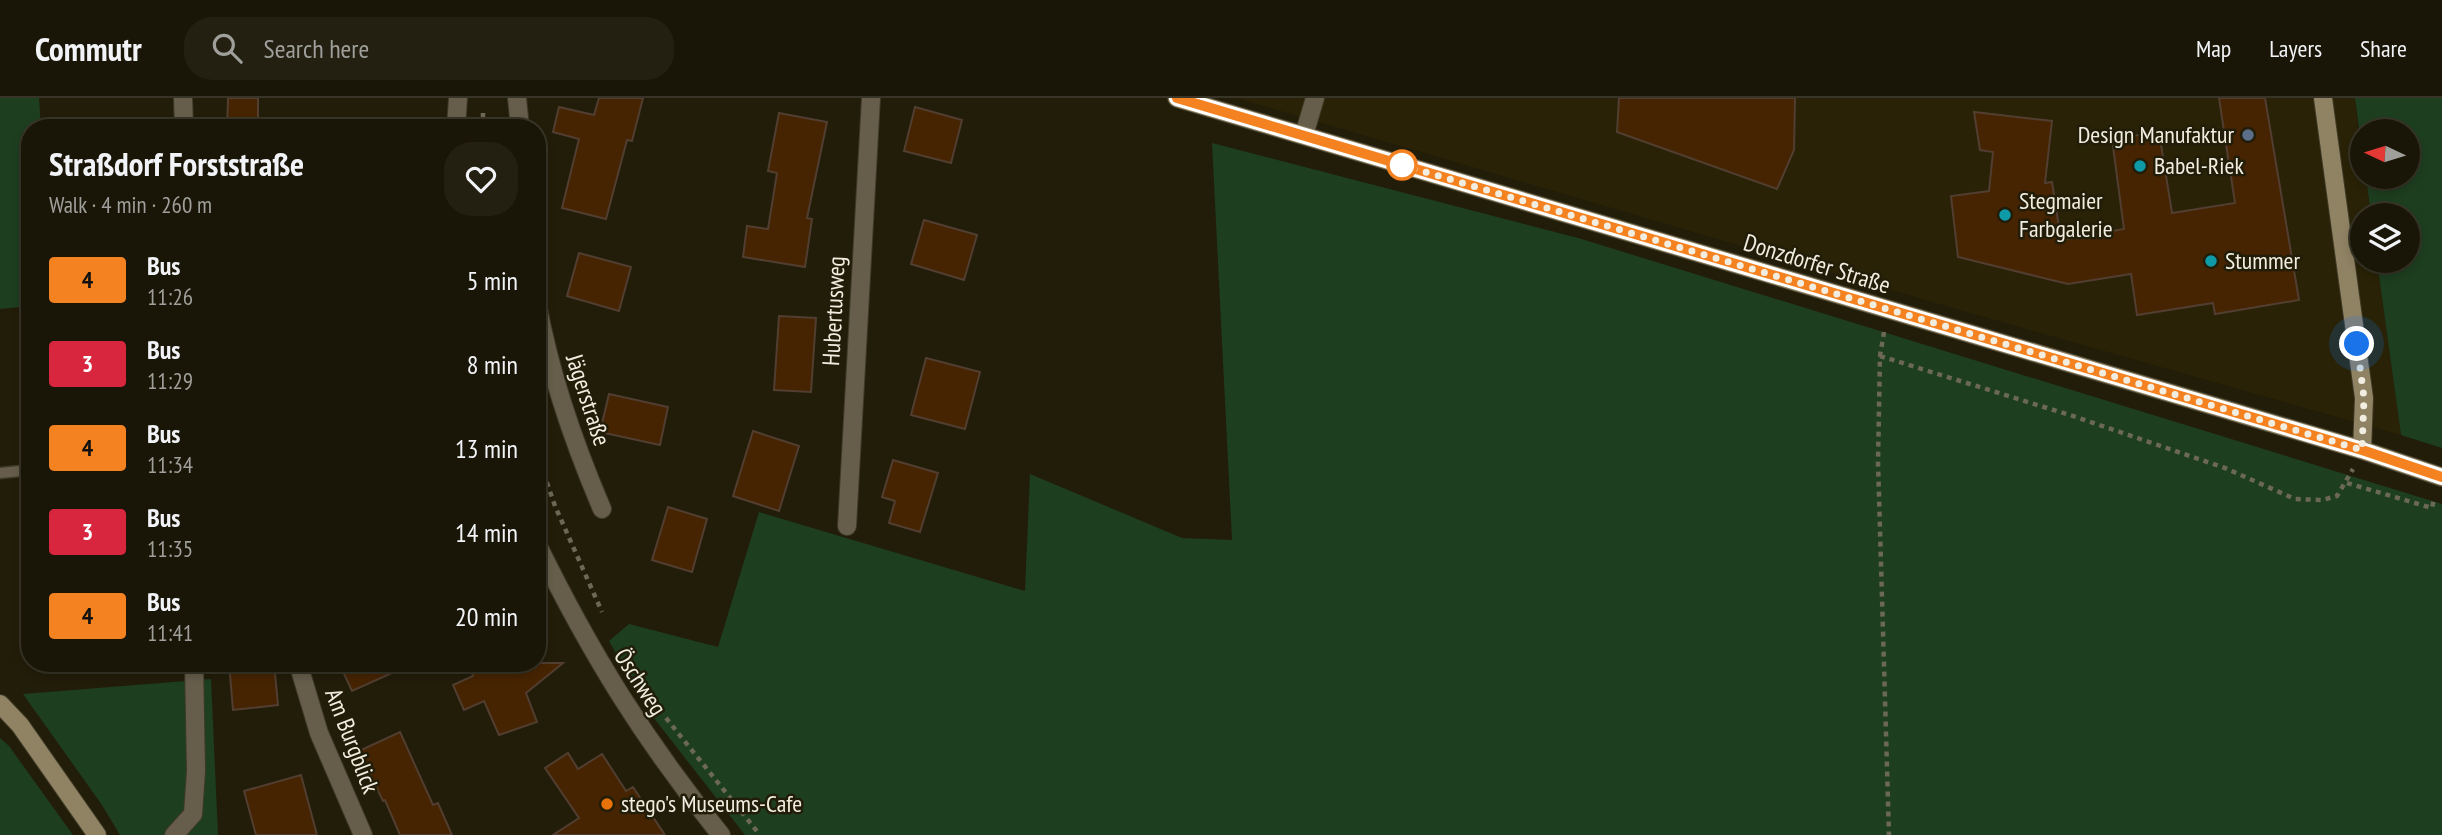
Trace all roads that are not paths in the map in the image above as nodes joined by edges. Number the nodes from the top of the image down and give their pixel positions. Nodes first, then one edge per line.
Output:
1 (183, 98) edge
2 (458, 98) edge
3 (517, 98) edge
4 (871, 98) edge
5 (1177, 98) edge
6 (1315, 98) edge
7 (2323, 98) edge
8 (184, 119) edge
9 (457, 119) edge
10 (519, 119) edge
11 (1304, 135) junction
12 (546, 352) edge
13 (2362, 450) junction
14 (21, 471) edge
15 (0, 473) edge
16 (2442, 477) edge
17 (602, 509) dead end
18 (847, 526) dead end
19 (546, 562) edge
20 (194, 672) edge
21 (301, 672) edge
22 (0, 704) edge
23 (97, 835) edge
24 (174, 835) edge
25 (363, 835) edge
26 (721, 835) edge

1 - 8 street
2 - 9 street
3 - 10 street
4 - 18 street, Hubertusweg
5 - 11 main road, Donzdorfer Straße
6 - 11 street
7 - 13 main road
11 - 13 main road, Donzdorfer Straße
12 - 17 street, Jägerstraße
13 - 16 main road, Donzdorfer Straße
14 - 15 lane
19 - 26 street, Öschweg
20 - 24 street
21 - 25 street, Am Burgblick
22 - 23 main road

